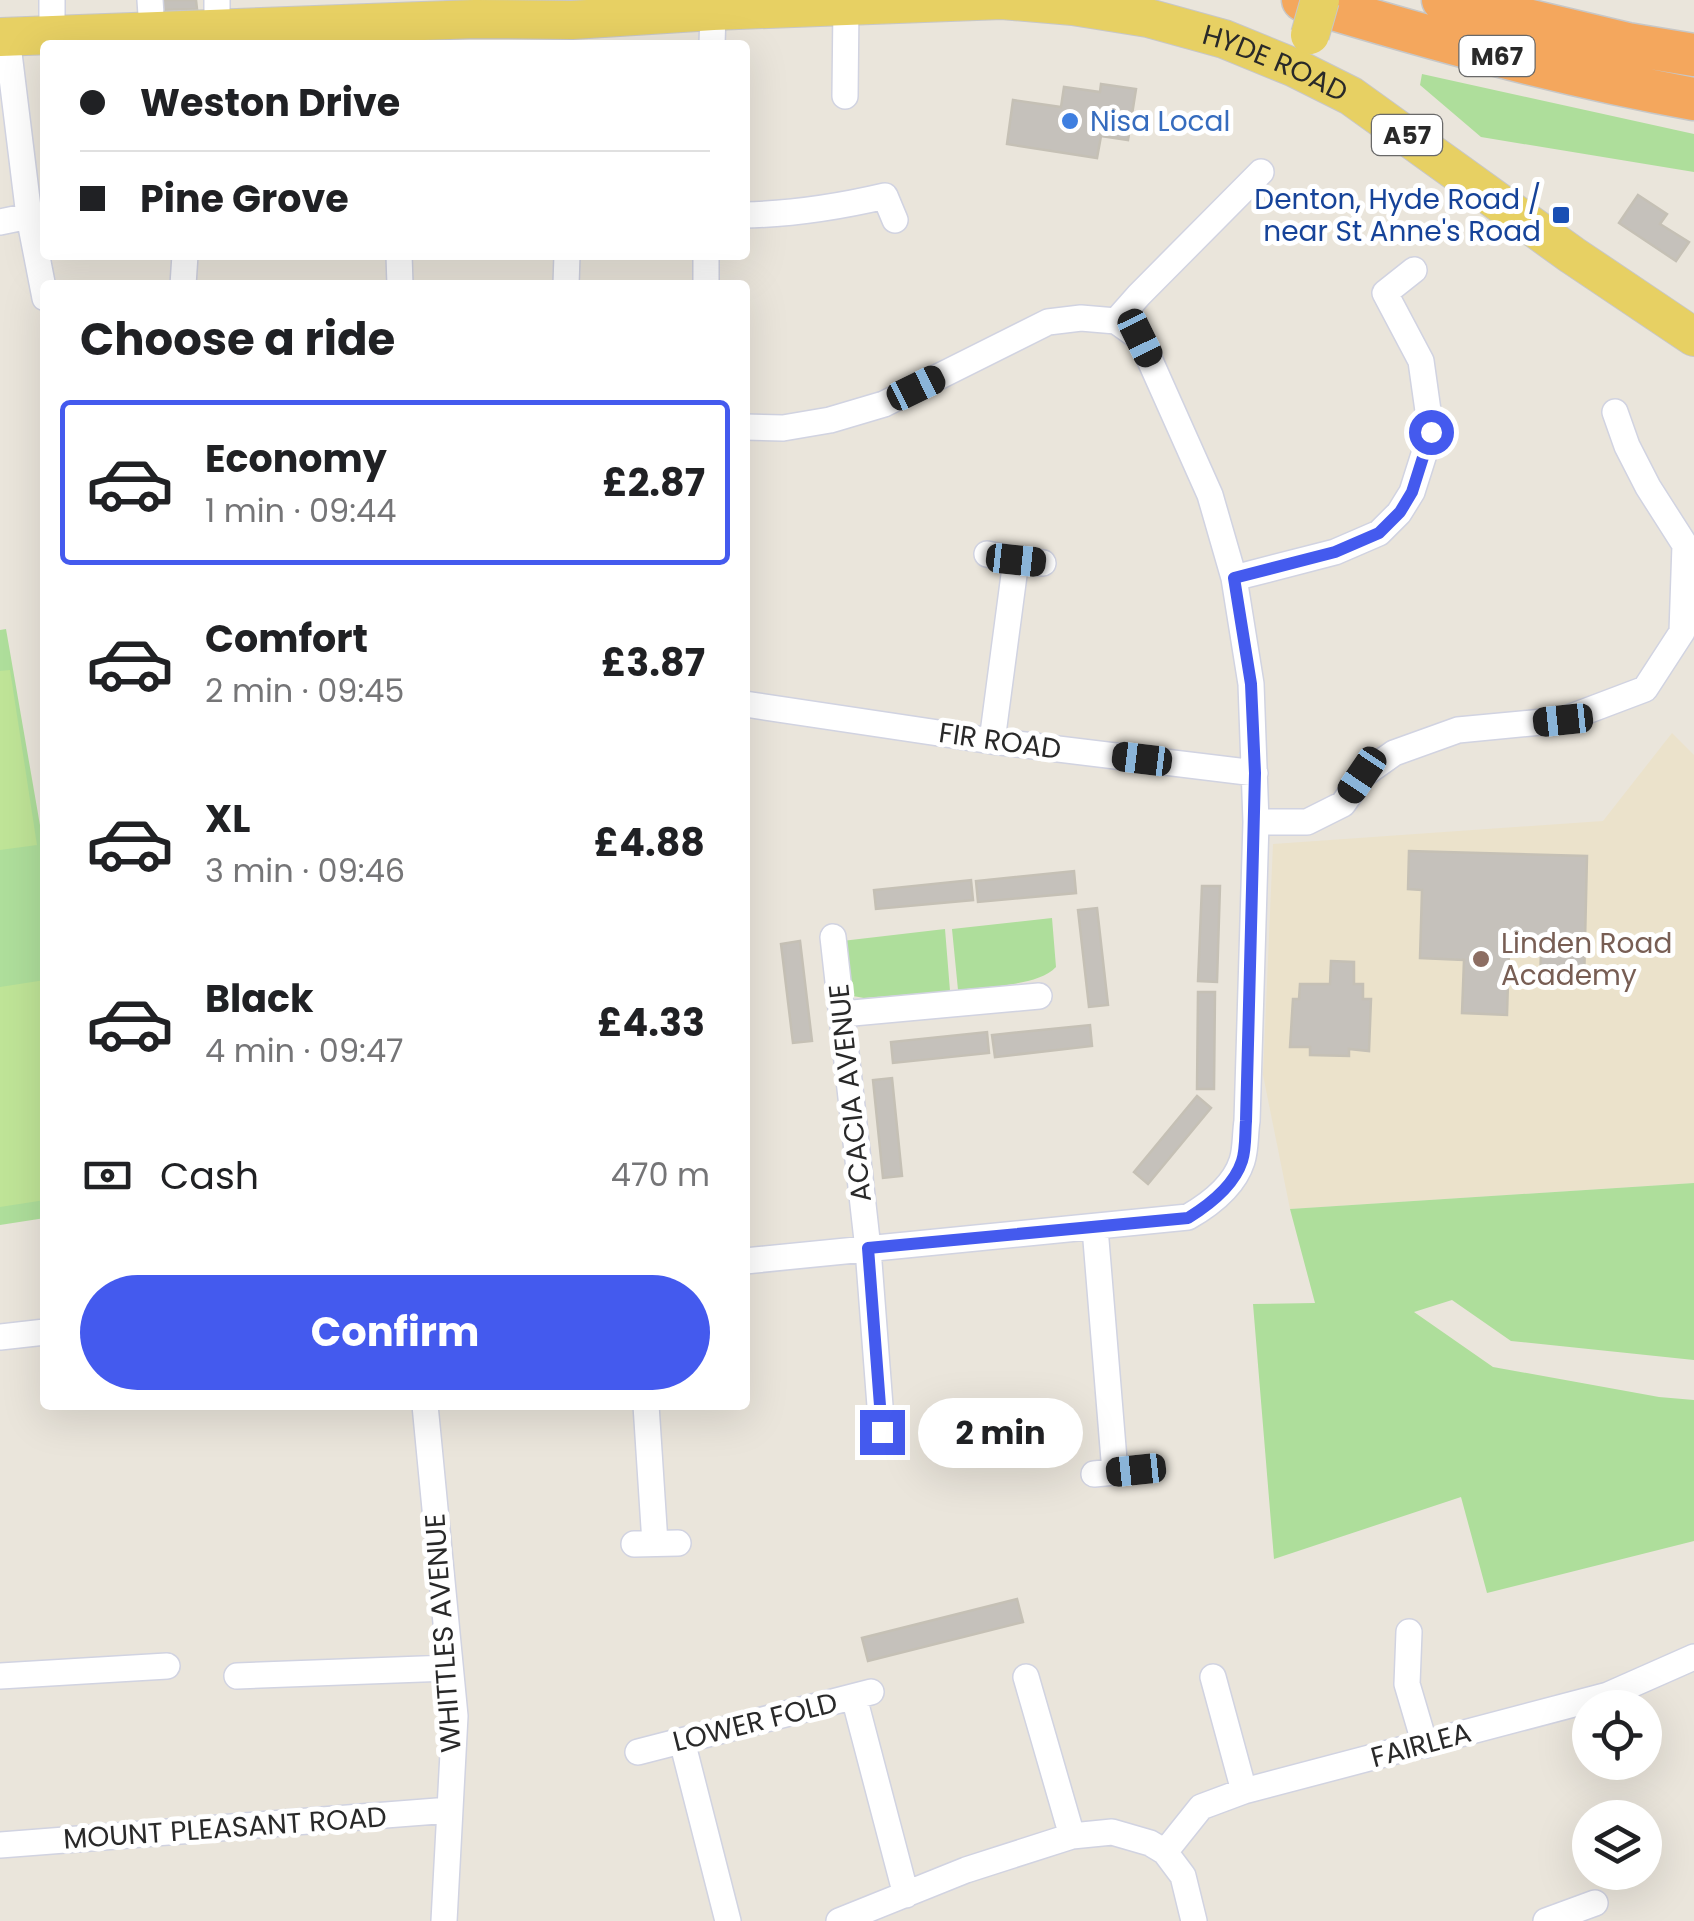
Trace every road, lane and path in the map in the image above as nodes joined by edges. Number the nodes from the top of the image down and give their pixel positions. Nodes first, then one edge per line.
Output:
1 (1443, 0) edge
2 (846, 5) junction
3 (637, 8) edge
4 (475, 10) edge
5 (217, 14) edge
6 (52, 18) edge
7 (152, 25) edge
8 (1307, 26) edge
9 (712, 28) edge
10 (571, 33) edge
11 (396, 34) edge
12 (3, 37) edge
13 (1694, 56) edge
14 (845, 96) dead end
15 (1694, 99) edge
16 (1261, 172) dead end
17 (750, 215) edge
18 (29, 216) junction
19 (895, 220) dead end
20 (0, 222) edge
21 (1414, 270) dead end
22 (41, 280) edge
23 (1116, 322) junction
24 (1694, 338) edge
25 (1615, 412) dead end
26 (750, 427) edge
27 (987, 554) dead end
28 (1016, 560) junction
29 (1043, 563) dead end
30 (1234, 578) junction
31 (750, 705) edge
32 (992, 741) junction
33 (1255, 773) junction
34 (1254, 832) junction
35 (833, 937) dead end
36 (1040, 996) dead end
37 (842, 1014) junction
38 (1095, 1228) junction
39 (868, 1248) junction
40 (750, 1260) edge
41 (40, 1333) edge
42 (0, 1337) edge
43 (425, 1410) edge
44 (646, 1410) edge
45 (882, 1432) dead end
46 (1115, 1472) dead end
47 (655, 1544) dead end
48 (1409, 1632) dead end
49 (1694, 1658) edge
50 (167, 1666) dead end
51 (449, 1668) junction
52 (0, 1676) edge
53 (237, 1676) dead end
54 (1026, 1678) dead end
55 (1213, 1678) dead end
56 (682, 1742) junction
57 (1425, 1745) junction
58 (638, 1752) dead end
59 (1244, 1791) junction
60 (450, 1810) junction
61 (1072, 1836) junction
62 (0, 1845) edge
63 (1164, 1852) junction
64 (906, 1895) junction
65 (1595, 1903) dead end
66 (444, 1921) edge
67 (728, 1921) edge
68 (840, 1921) edge
69 (1194, 1921) edge
70 (1546, 1921) edge

1 - 13 highway, M67
2 - 8 main road, HYDE ROAD / A57
2 - 9 main road, HYDE ROAD / A57
2 - 14 street
3 - 9 main road, HYDE ROAD / A57
3 - 10 main road, HYDE ROAD / A57
4 - 10 main road, HYDE ROAD / A57
4 - 11 main road, HYDE ROAD / A57
5 - 7 main road, HYDE ROAD / A57
5 - 11 main road, HYDE ROAD / A57
6 - 7 main road, HYDE ROAD / A57
6 - 12 main road, HYDE ROAD / A57
8 - 15 highway, M67
8 - 24 main road, HYDE ROAD / A57
12 - 18 street
16 - 23 street
17 - 19 street
18 - 20 street
18 - 22 street
21 - 30 street
23 - 26 street
23 - 30 street
25 - 34 street
27 - 28 street
28 - 29 street
28 - 32 street
30 - 33 street
31 - 32 street, FIR ROAD
32 - 33 street, FIR ROAD
33 - 34 street
34 - 38 street
35 - 37 street, ACACIA AVENUE
36 - 37 street
37 - 39 street, ACACIA AVENUE
38 - 39 street
38 - 46 street
39 - 40 street
39 - 45 street, ACACIA AVENUE
41 - 42 street
43 - 51 street, WHITTLES AVENUE
44 - 47 street
48 - 57 street
49 - 57 street, FAIRLEA
50 - 52 street
51 - 53 street
51 - 60 street, WHITTLES AVENUE
54 - 61 street
55 - 59 street
56 - 58 street, LOWER FOLD
56 - 64 street, LOWER FOLD
56 - 67 street
57 - 59 street, FAIRLEA
59 - 63 street, FAIRLEA
60 - 62 street, MOUNT PLEASANT ROAD
60 - 66 street, WHITTLES AVENUE
61 - 63 street
61 - 64 street
63 - 69 street
64 - 68 street
65 - 70 street

